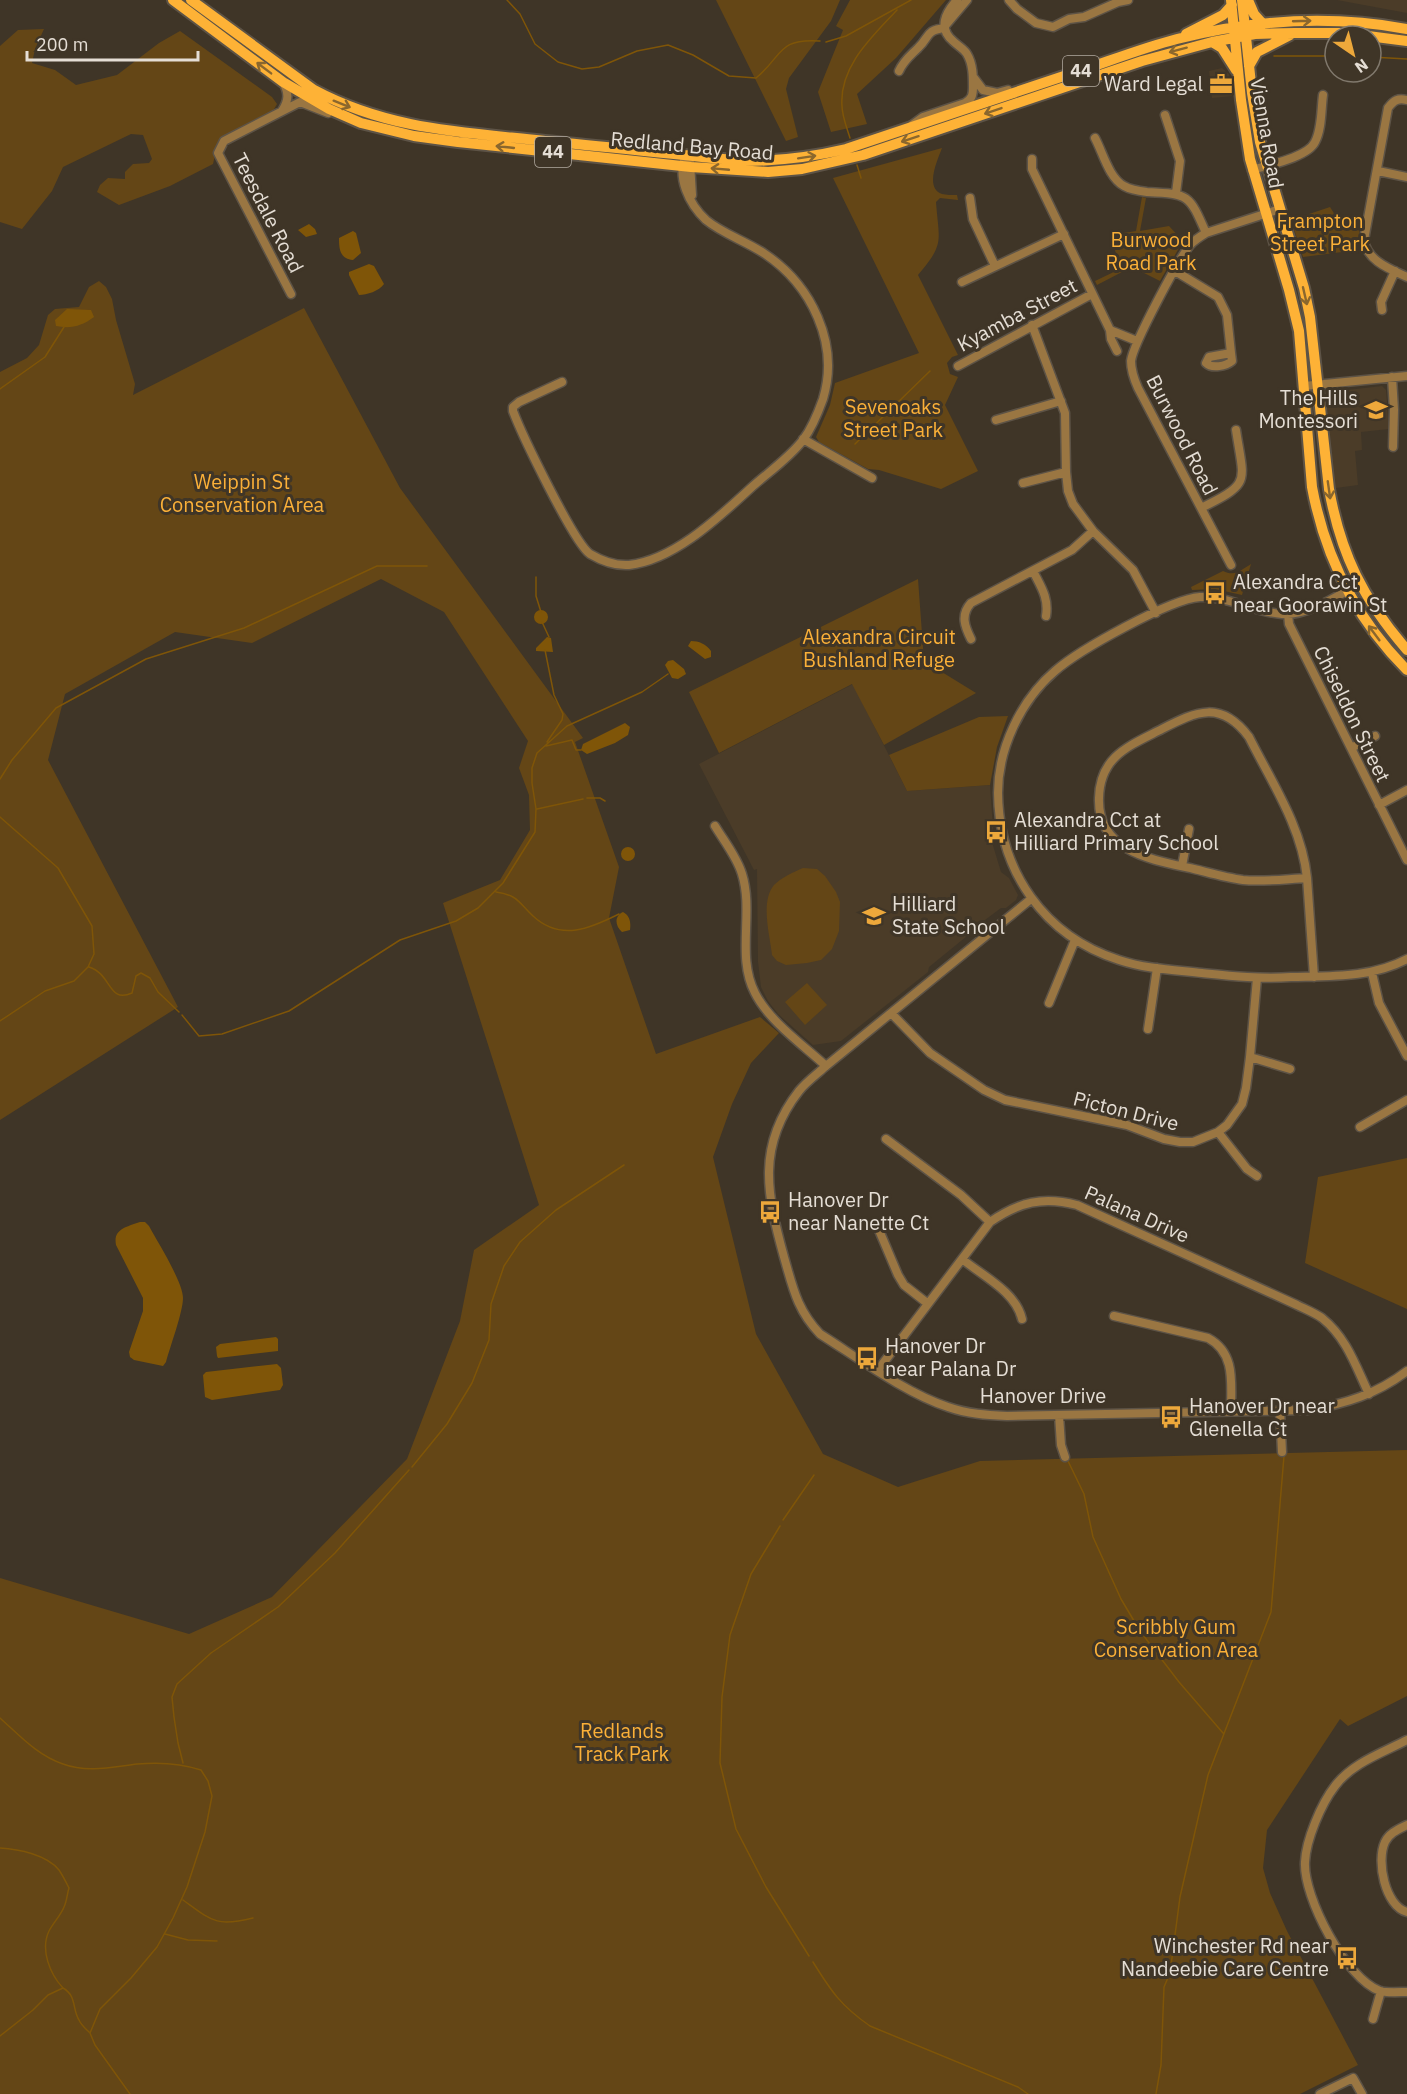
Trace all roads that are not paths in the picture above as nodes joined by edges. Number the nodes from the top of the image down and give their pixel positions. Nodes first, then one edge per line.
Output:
1 (172, 0) edge
2 (191, 0) edge
3 (957, 0) edge
4 (967, 0) edge
5 (1009, 0) edge
6 (1093, 0) edge
7 (1128, 0) edge
8 (1248, 0) edge
9 (1235, 2) edge
10 (1096, 11) junction
11 (1263, 24) junction
12 (945, 27) junction
13 (1407, 29) edge
14 (1240, 32) junction
15 (1295, 33) junction
16 (1178, 39) junction
17 (1407, 41) edge
18 (1212, 42) junction
19 (1249, 66) junction
20 (899, 71) dead end
21 (1238, 73) junction
22 (1069, 75) junction
23 (974, 78) junction
24 (283, 82) junction
25 (1323, 95) dead end
26 (1407, 100) edge
27 (281, 111) junction
28 (1165, 115) dead end
29 (343, 116) junction
30 (904, 129) junction
31 (1095, 138) dead end
32 (1032, 159) dead end
33 (686, 162) junction
34 (1267, 166) junction
35 (1252, 170) junction
36 (1378, 171) junction
37 (1407, 177) edge
38 (1176, 193) junction
39 (970, 198) dead end
40 (1280, 209) junction
41 (1265, 213) junction
42 (1206, 232) junction
43 (1064, 234) junction
44 (995, 266) junction
45 (1175, 271) junction
46 (1395, 271) junction
47 (1407, 277) edge
48 (962, 282) dead end
49 (291, 294) dead end
50 (1092, 294) junction
51 (1382, 310) dead end
52 (1032, 324) junction
53 (1110, 330) junction
54 (1137, 340) junction
55 (1117, 351) dead end
56 (1231, 353) dead end
57 (958, 366) dead end
58 (1407, 376) edge
59 (1392, 377) junction
60 (562, 382) dead end
61 (1318, 384) junction
62 (1304, 386) junction
63 (1061, 401) junction
64 (996, 420) dead end
65 (1236, 430) dead end
66 (803, 439) junction
67 (1393, 447) dead end
68 (1066, 472) junction
69 (872, 478) dead end
70 (1023, 483) dead end
71 (1201, 508) junction
72 (1093, 531) junction
73 (1231, 565) dead end
74 (1033, 571) junction
75 (1359, 584) junction
76 (1347, 591) junction
77 (1156, 613) junction
78 (1288, 614) junction
79 (1046, 616) dead end
80 (971, 639) dead end
81 (1407, 650) edge
82 (1407, 670) edge
83 (1375, 736) dead end
84 (1351, 748) junction
85 (1407, 790) edge
86 (1379, 805) junction
87 (715, 826) dead end
88 (1189, 829) dead end
89 (1407, 860) edge
90 (1182, 866) junction
91 (1307, 878) junction
92 (1031, 899) junction
93 (1075, 940) junction
94 (1407, 959) edge
95 (1157, 968) junction
96 (1372, 973) junction
97 (1314, 976) junction
98 (1257, 978) junction
99 (1049, 1003) dead end
100 (891, 1013) junction
101 (1148, 1029) dead end
102 (1407, 1056) edge
103 (1250, 1057) junction
104 (826, 1066) junction
105 (1290, 1069) dead end
106 (1407, 1100) edge
107 (1360, 1127) dead end
108 (1218, 1132) junction
109 (886, 1139) dead end
110 (1257, 1176) dead end
111 (990, 1222) junction
112 (876, 1223) dead end
113 (962, 1259) junction
114 (927, 1303) junction
115 (1114, 1316) dead end
116 (1022, 1319) dead end
117 (878, 1370) junction
118 (1407, 1371) edge
119 (1369, 1394) junction
120 (1280, 1410) junction
121 (1231, 1411) junction
122 (1059, 1415) junction
123 (1282, 1452) dead end
124 (1065, 1457) dead end
125 (1407, 1740) edge
126 (1407, 1825) edge
127 (1407, 1912) edge
128 (1381, 1991) junction
129 (1407, 1992) edge
130 (1373, 2019) dead end
131 (1320, 2094) edge
132 (1362, 2094) edge

24 -> 1 main road, Redland Bay Road / 44
2 -> 33 main road, Redland Bay Road / 44
3 - 12 street
4 - 12 street
5 - 10 street
6 - 10 street
7 - 10 street
8 - 11 main road
9 - 14 main road
9 - 16 main road
11 -> 13 main road, Redland Bay Road / 44
11 - 14 main road, Redland Bay Road / 44
12 - 20 street
12 - 23 street
14 - 15 main road, Redland Bay Road / 44
14 - 16 main road, Redland Bay Road / 44
14 - 18 main road, Redland Bay Road / 44
14 - 19 main road, Vienna Road
14 - 21 main road, Vienna Road
15 - 17 main road, Redland Bay Road / 44
15 - 19 main road
16 - 22 main road, Redland Bay Road / 44
18 - 21 main road
18 -> 33 main road, Redland Bay Road / 44
19 - 34 main road, Vienna Road
21 - 35 main road, Vienna Road
22 - 23 street
22 - 30 main road, Redland Bay Road / 44
23 - 30 street
24 - 27 street
24 - 29 main road, Redland Bay Road / 44
25 - 34 street
26 - 36 street
27 - 29 street, Teesdale Road
27 - 49 street, Teesdale Road
28 - 38 street
33 -> 29 main road, Redland Bay Road / 44
33 -> 30 main road, Redland Bay Road / 44
31 - 38 street
32 - 43 street
33 - 66 street
34 - 35 street
34 - 40 main road, Vienna Road
35 - 41 main road, Vienna Road
36 - 37 street
36 - 46 street
38 - 42 street
39 - 44 street
40 - 41 street, Burwood Road
40 -> 61 main road, Vienna Road
41 - 42 street, Burwood Road
41 - 62 main road, Vienna Road
42 - 45 street, Burwood Road
43 - 44 street
43 - 50 street
44 - 48 street
45 - 54 street, Burwood Road
45 - 56 street
46 - 47 street
46 - 51 street
50 - 52 street, Kyamba Street
50 - 53 street
52 - 57 street, Kyamba Street
52 - 63 street
53 - 54 street
53 - 55 street
54 - 71 street, Burwood Road
58 - 59 street
59 - 61 street
59 - 67 street
60 - 66 street
61 - 62 street
61 -> 75 main road, Vienna Road
62 - 76 main road, Vienna Road
63 - 64 street
63 - 68 street
65 - 71 street
66 - 69 street
68 - 70 street
68 - 72 street
71 - 73 street, Burwood Road
72 - 74 street
72 - 77 street
74 - 79 street
74 - 80 street
75 - 76 street
75 - 81 main road, Vienna Road
76 - 78 street
82 -> 76 main road, Vienna Road
77 - 78 street
77 - 92 street
78 - 84 street, Chiseldon Street
83 - 84 street
84 - 86 street, Chiseldon Street
85 - 86 street
86 - 89 street, Chiseldon Street
87 - 104 street
88 - 90 street
90 - 91 street
90 - 91 street
91 - 97 street
92 - 93 street
92 - 100 street, Hanover Drive
93 - 95 street
93 - 99 street
94 - 96 street
95 - 98 street
95 - 101 street
96 - 97 street
96 - 102 street
97 - 98 street
98 - 103 street, Picton Drive
100 - 104 street, Hanover Drive
100 - 108 street, Picton Drive
103 - 105 street
103 - 108 street, Picton Drive
104 - 117 street, Hanover Drive
106 - 107 street
108 - 110 street
109 - 111 street
111 - 113 street, Palana Drive
111 - 119 street, Palana Drive
112 - 114 street
113 - 114 street, Palana Drive
113 - 116 street
114 - 117 street, Palana Drive
115 - 121 street
117 - 122 street, Hanover Drive
118 - 119 street, Hanover Drive
119 - 120 street, Hanover Drive
120 - 121 street, Hanover Drive
120 - 123 street
121 - 122 street, Hanover Drive
122 - 124 street
125 - 128 street
126 - 127 street
128 - 129 street
128 - 130 street
131 - 132 street

